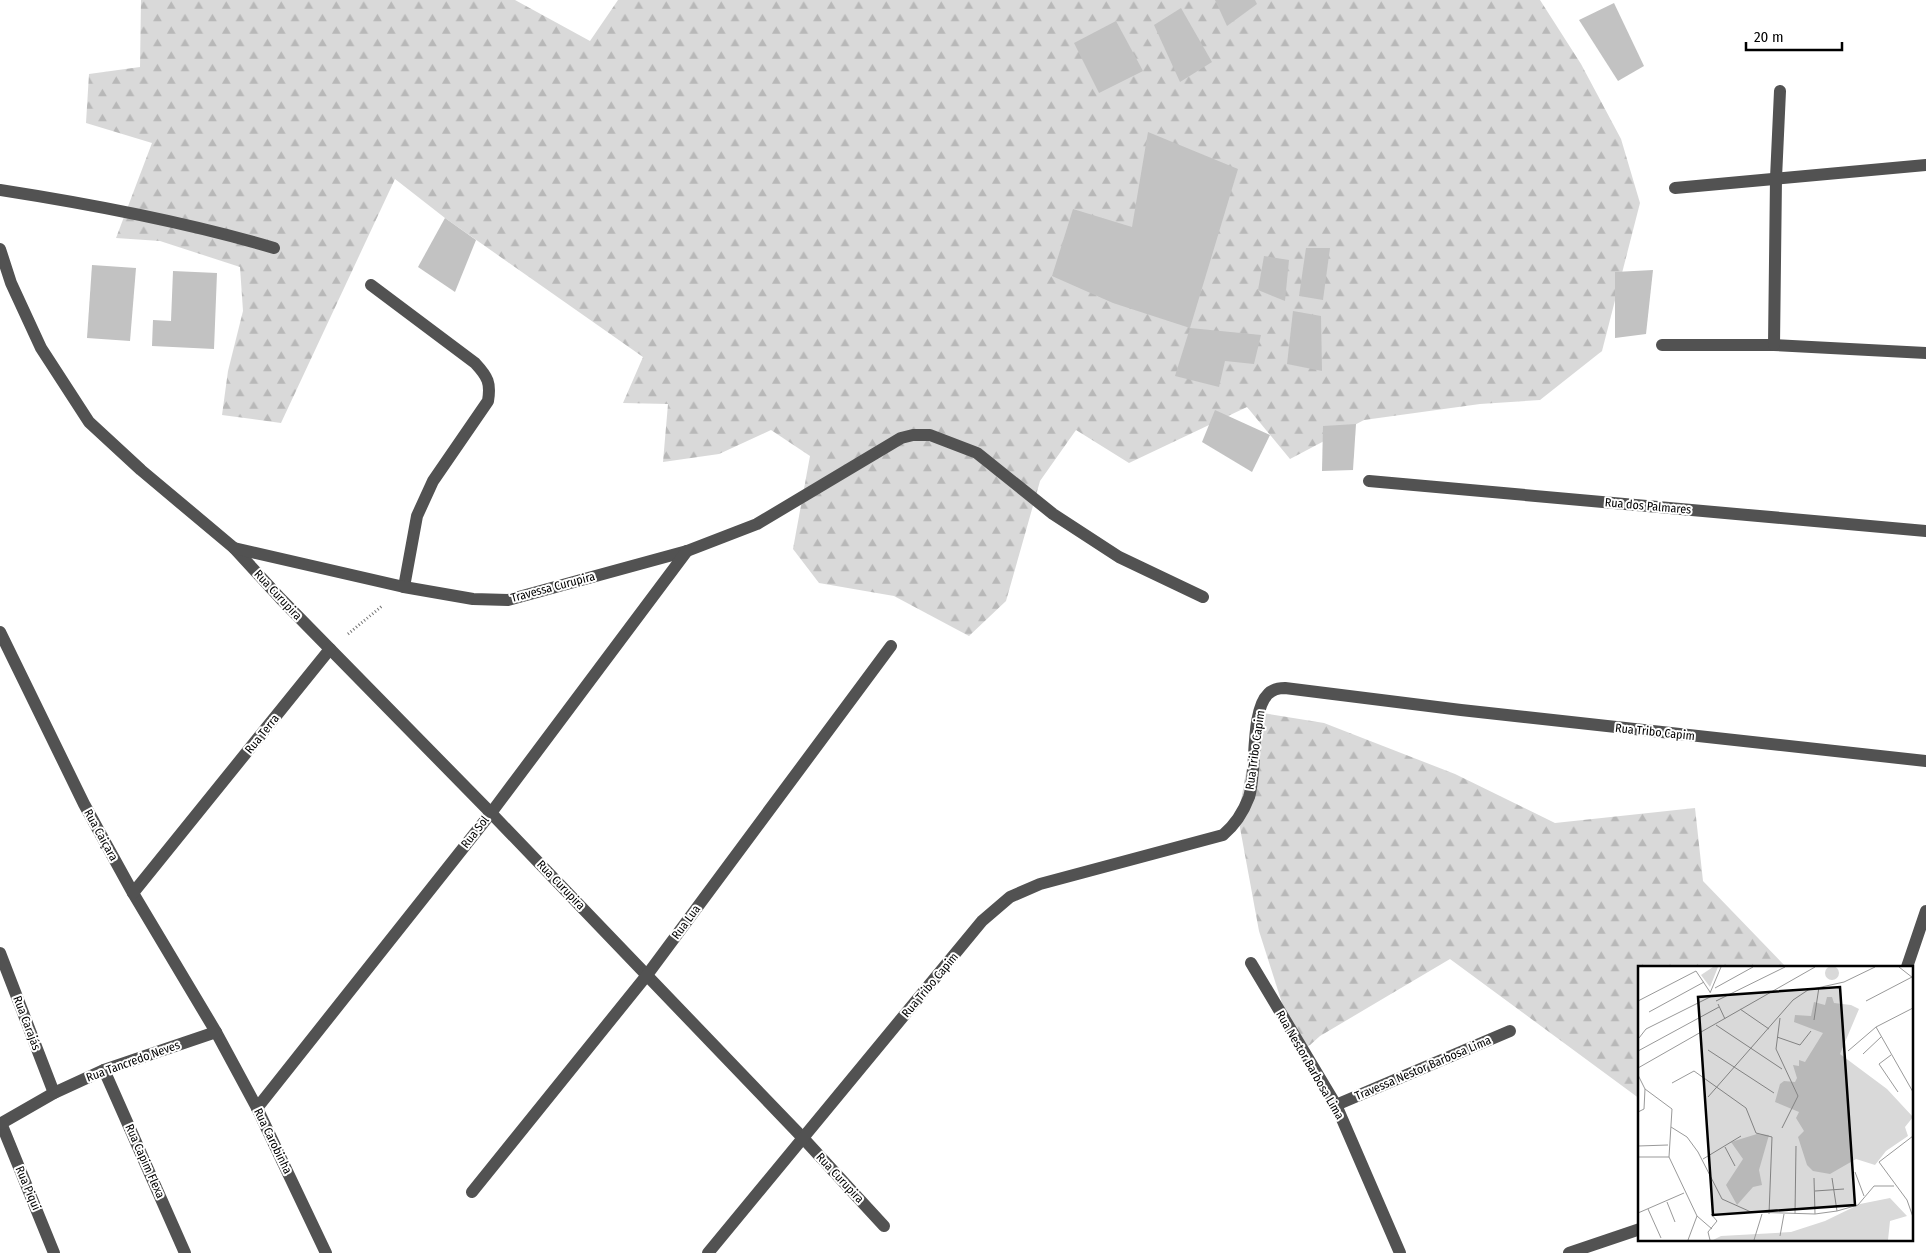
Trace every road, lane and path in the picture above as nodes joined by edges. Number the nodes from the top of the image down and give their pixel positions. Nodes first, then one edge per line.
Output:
1 (1780, 91) dead end
2 (1926, 165) edge
3 (1776, 178) junction
4 (1675, 188) dead end
5 (0, 190) edge
6 (274, 248) dead end
7 (0, 249) edge
8 (371, 285) dead end
9 (1662, 345) dead end
10 (1774, 345) junction
11 (1926, 353) edge
12 (1369, 481) dead end
13 (1926, 531) edge
14 (234, 548) junction
15 (687, 551) junction
16 (404, 587) junction
17 (1203, 597) dead end
18 (0, 632) edge
19 (891, 646) dead end
20 (330, 649) junction
21 (1926, 761) edge
22 (491, 813) junction
23 (133, 893) junction
24 (1926, 911) edge
25 (0, 953) edge
26 (1251, 963) dead end
27 (1906, 966) edge
28 (647, 975) junction
29 (1510, 1031) dead end
30 (216, 1032) junction
31 (104, 1070) junction
32 (54, 1093) junction
33 (1336, 1105) junction
34 (257, 1108) junction
35 (0, 1124) edge
36 (803, 1138) junction
37 (472, 1192) dead end
38 (884, 1226) dead end
39 (1638, 1230) edge
40 (54, 1253) edge
41 (185, 1253) edge
42 (326, 1253) edge
43 (708, 1253) edge
44 (1400, 1253) edge
45 (1569, 1253) edge

1 - 3 street
2 - 3 street
3 - 4 street
3 - 10 street
5 - 6 street
7 - 14 street, Rua Curupira
8 - 16 street
9 - 10 street
10 - 11 street
12 - 13 street, Rua dos Palmares
14 - 16 street, Rua Curupira
14 - 20 street, Rua Curupira
15 - 16 street, Travessa Curupira
15 - 17 street, Travessa Curupira
15 - 22 street, Rua Sol
16 - 20 path
18 - 23 street, Rua Caiçara
19 - 28 street, Rua Lua
20 - 22 street, Rua Curupira
20 - 23 street, Rua Terra
21 - 36 street, Rua Tribo Capim
22 - 28 street, Rua Curupira
22 - 34 street, Rua Sol
23 - 30 street, Rua Caiçara
24 - 27 street
25 - 32 street, Rua Carajás
26 - 33 street, Rua Nestor Barbosa Lima
28 - 36 street, Rua Curupira
28 - 37 street, Rua Lua
29 - 33 street, Travessa Nestor Barbosa Lima
30 - 31 street, Rua Tancredo Neves
30 - 34 street, Rua Carobinha
31 - 32 street, Rua Tancredo Neves
31 - 41 street, Rua Capim Flexa
32 - 35 street, Rua Tancredo Neves
33 - 44 street, Rua Nestor Barbosa Lima
34 - 42 street, Rua Carobinha
35 - 40 street, Rua Piqui
36 - 38 street, Rua Curupira
36 - 43 street, Rua Tribo Capim
39 - 45 street

